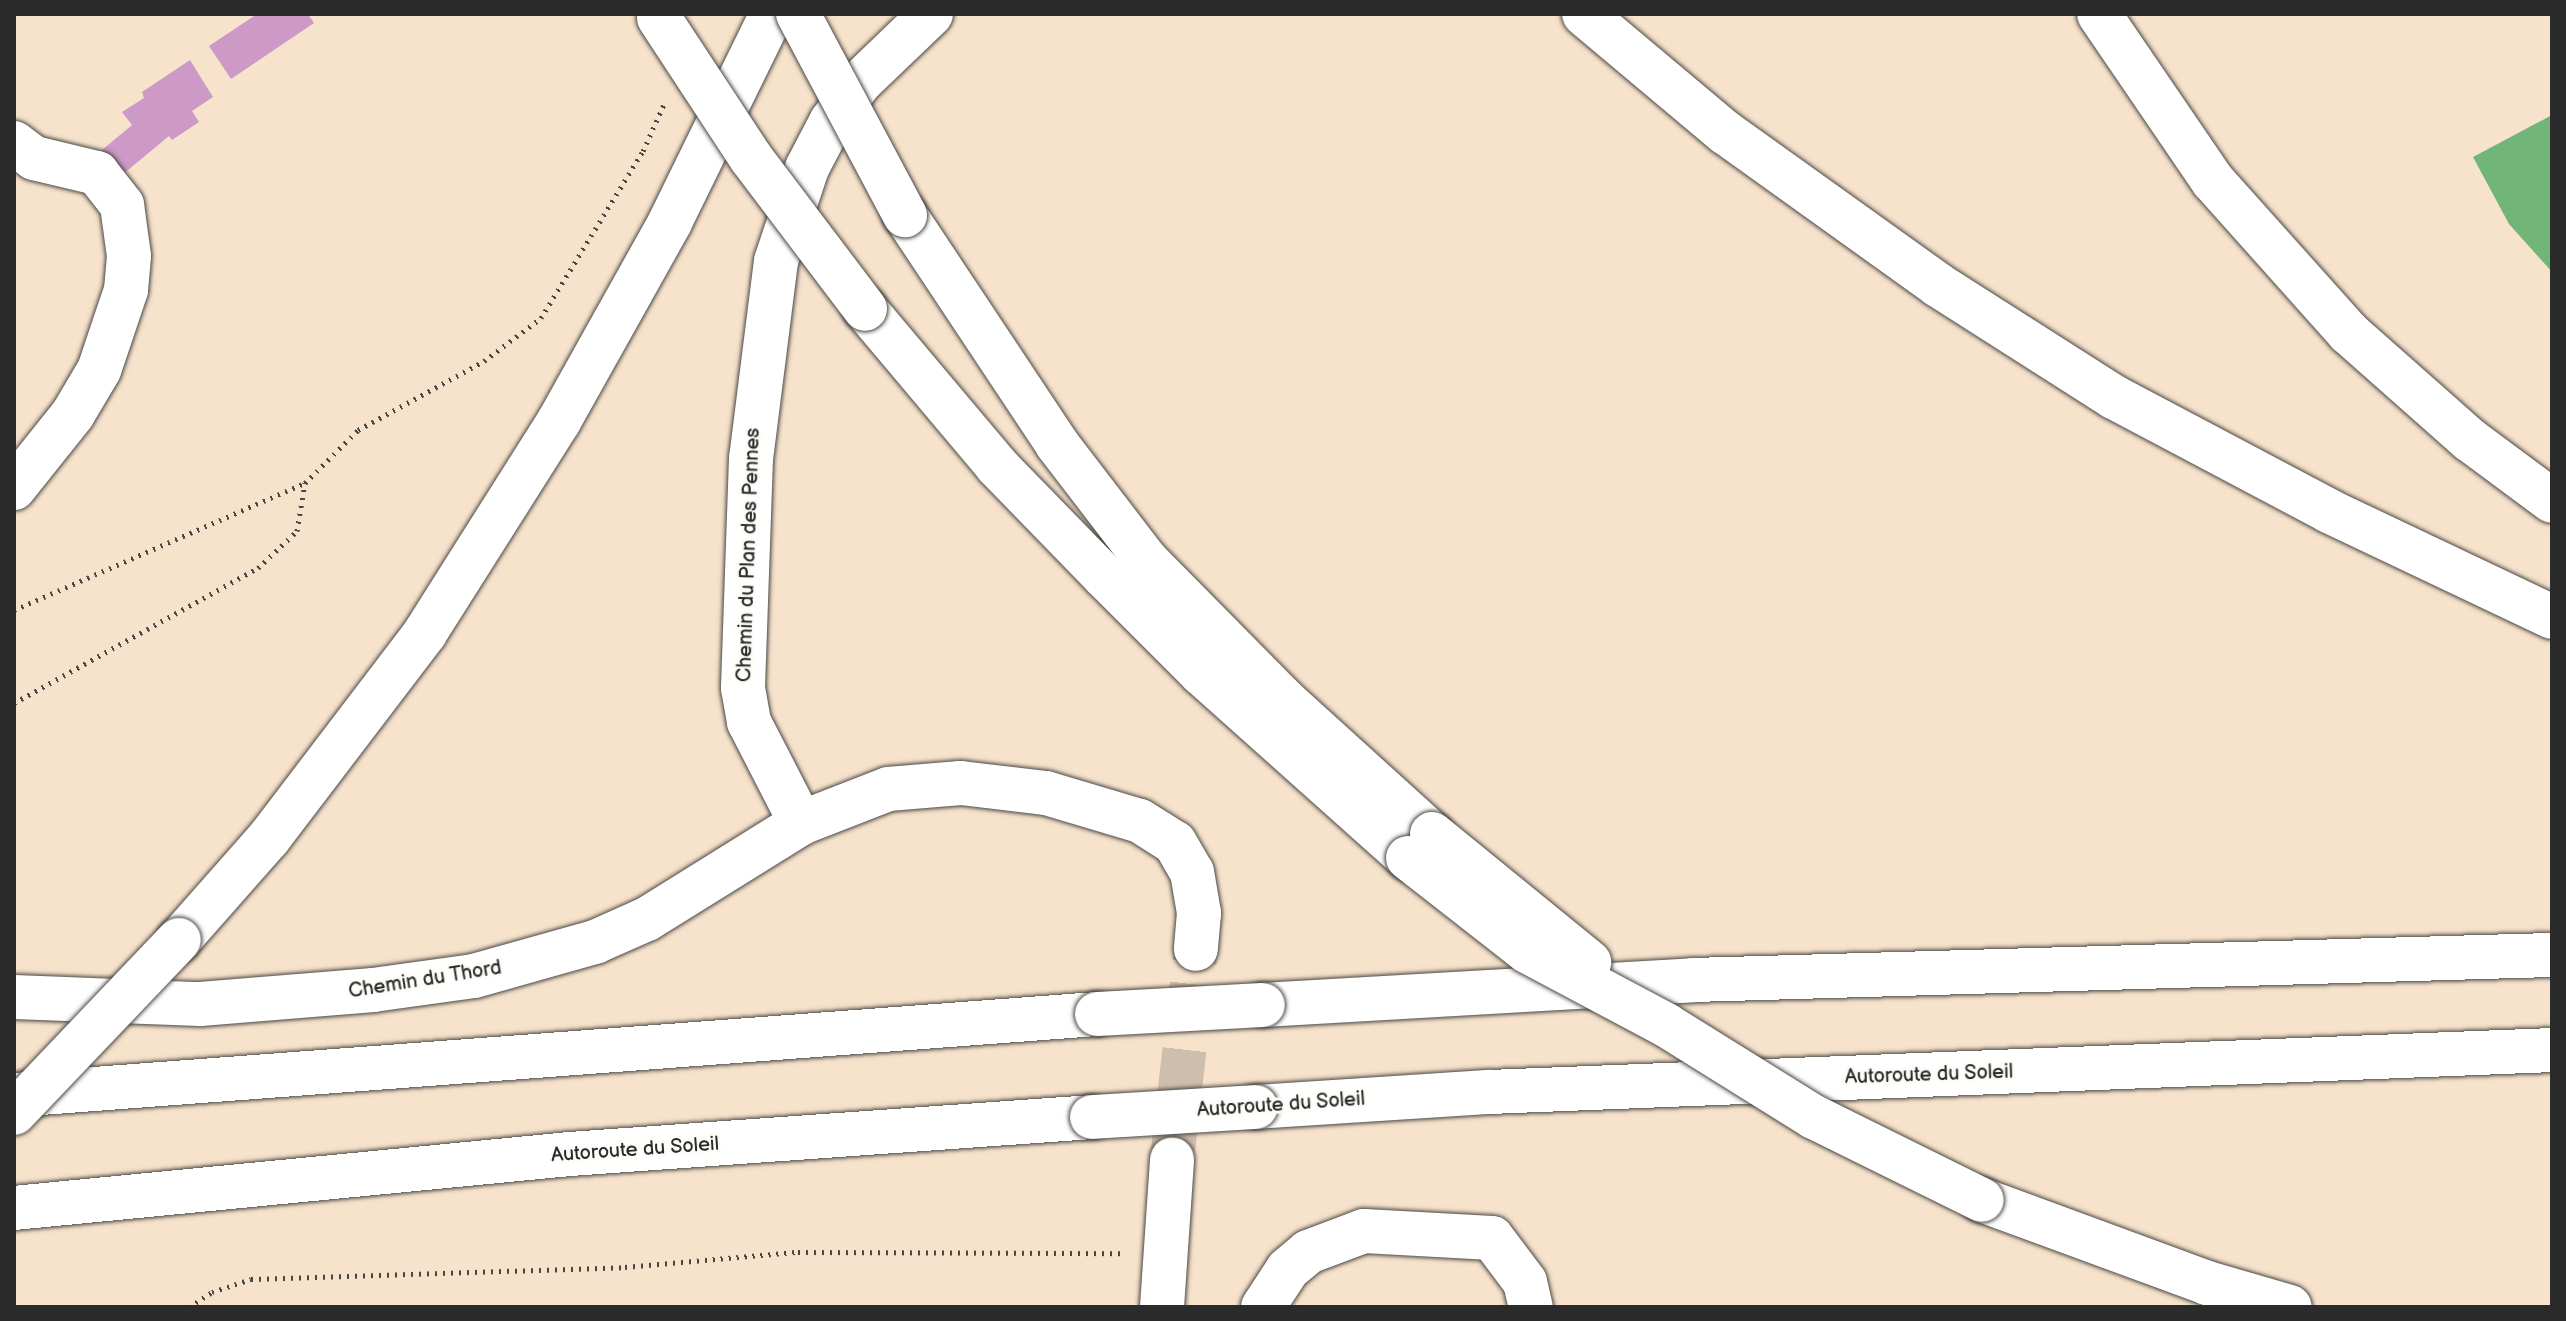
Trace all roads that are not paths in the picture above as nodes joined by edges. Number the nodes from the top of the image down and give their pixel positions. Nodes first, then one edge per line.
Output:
1 (772, 14) edge
2 (798, 14) edge
3 (931, 14) edge
4 (1584, 14) edge
5 (2099, 14) edge
6 (658, 16) edge
7 (14, 143) edge
8 (14, 488) edge
9 (2552, 501) edge
10 (2552, 617) edge
11 (801, 823) junction
12 (1420, 846) junction
13 (1196, 949) tunnel mouth
14 (2552, 955) edge
15 (14, 997) edge
16 (2552, 1050) edge
17 (14, 1095) edge
18 (14, 1113) edge
19 (1172, 1159) tunnel mouth
20 (14, 1208) edge
21 (1162, 1307) edge
22 (1263, 1307) edge
23 (1528, 1307) edge
24 (2290, 1307) edge

1 - 18 main road, bridge
2 - 12 main road, bridge
3 - 11 main road, Chemin du Plan des Pennes
4 - 10 main road
5 - 9 main road
6 - 12 main road, bridge
7 - 8 main road
11 - 13 main road
11 - 15 main road, Chemin du Thord
12 - 24 main road, bridge
14 - 17 main road, bridge
16 - 20 main road, Autoroute du Soleil, bridge
19 - 21 main road
22 - 23 main road

